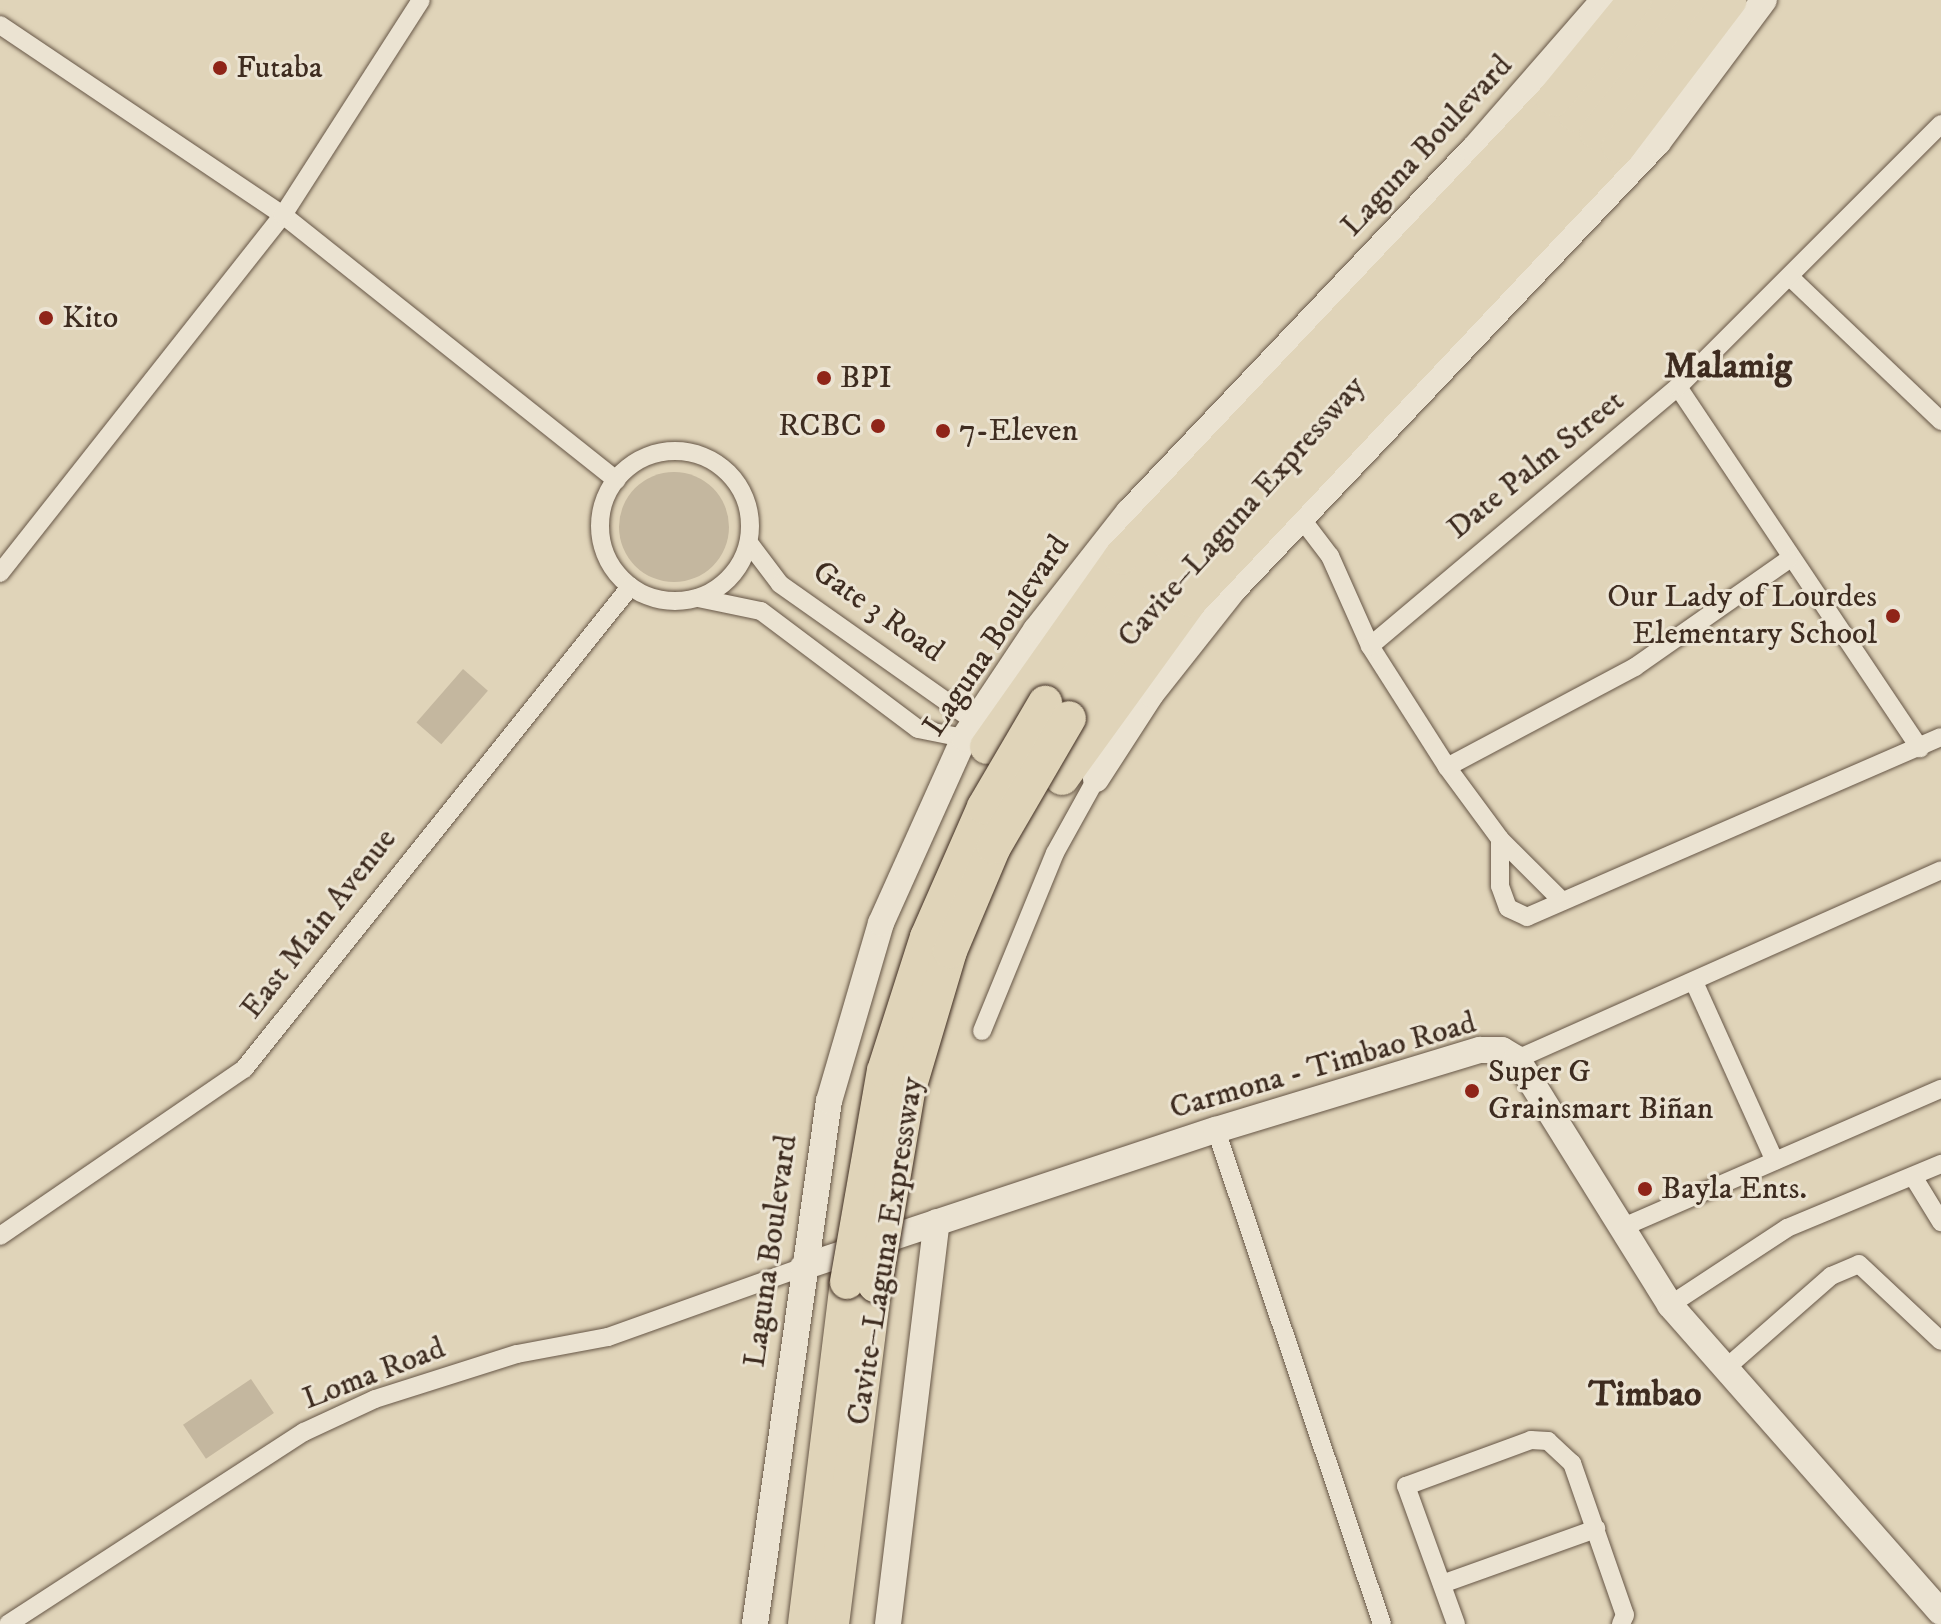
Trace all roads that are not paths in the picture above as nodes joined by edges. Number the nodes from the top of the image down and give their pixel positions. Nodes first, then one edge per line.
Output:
1 (421, 0) edge
2 (1604, 0) edge
3 (1635, 0) edge
4 (1667, 0) edge
5 (1701, 0) edge
6 (1730, 0) edge
7 (1764, 0) edge
8 (0, 25) edge
9 (1941, 124) edge
10 (283, 215) junction
11 (1792, 279) junction
12 (1678, 387) junction
13 (1941, 393) edge
14 (1935, 415) edge
15 (616, 480) junction
16 (1301, 518) junction
17 (749, 543) junction
18 (1788, 560) junction
19 (0, 573) edge
20 (630, 587) junction
21 (698, 598) junction
22 (1370, 646) junction
23 (1057, 710) junction
24 (981, 734) junction
25 (1941, 737) edge
26 (1920, 748) junction
27 (1447, 767) junction
28 (1077, 772) junction
29 (1500, 839) junction
30 (1941, 870) edge
31 (1562, 901) junction
32 (1694, 982) junction
33 (982, 1031) dead end
34 (1517, 1059) junction
35 (1941, 1089) edge
36 (1216, 1130) junction
37 (1775, 1161) junction
38 (1941, 1164) edge
39 (1914, 1178) junction
40 (937, 1222) junction
41 (1941, 1222) edge
42 (1621, 1228) junction
43 (0, 1236) edge
44 (803, 1267) junction
45 (861, 1284) junction
46 (1670, 1305) junction
47 (1941, 1341) edge
48 (1726, 1368) junction
49 (1596, 1529) junction
50 (1442, 1584) junction
51 (1941, 1612) edge
52 (8, 1624) edge
53 (755, 1624) edge
54 (805, 1624) edge
55 (832, 1624) edge
56 (888, 1624) edge
57 (1382, 1624) edge
58 (1456, 1624) edge
59 (1621, 1624) edge

1 - 10 street
2 - 24 main road, Laguna Boulevard
3 - 24 highway
4 - 23 highway, Cavite–Laguna Expressway
5 - 23 highway, Cavite–Laguna Expressway
6 - 28 highway
7 - 16 main road
8 - 10 street
9 - 11 street, Date Palm Street
10 - 15 street
10 - 19 street
11 - 12 street, Date Palm Street
11 - 14 street
12 - 18 street
12 - 22 street, Date Palm Street
13 - 14 street
15 - 17 street
15 - 20 street
16 - 22 street
16 - 28 main road
17 - 21 street
17 - 24 street, Gate 3 Road
18 - 26 street
18 - 27 street
20 - 21 street
20 - 43 street, East Main Avenue
21 - 24 street, Gate 3 Road
22 - 27 street
23 - 45 highway, Cavite–Laguna Expressway, bridge
24 - 28 main road, Gate 3 Road
24 - 44 main road, Laguna Boulevard
25 - 26 street
26 - 31 street
27 - 29 street
28 - 33 street
29 - 31 street
29 - 31 street
30 - 32 street
32 - 34 street
32 - 37 street
34 - 36 main road, Carmona - Timbao Road
34 - 42 main road, Carmona - Timbao Road
35 - 37 street
36 - 40 main road, Carmona - Timbao Road
36 - 57 street
37 - 42 street
38 - 39 street
39 - 41 street
39 - 46 street
40 - 44 main road, Carmona - Timbao Road
40 - 56 main road
42 - 46 main road, Carmona - Timbao Road
44 - 52 street, Loma Road
44 - 53 main road, Laguna Boulevard
45 - 54 highway, Cavite–Laguna Expressway
45 - 55 highway, Cavite–Laguna Expressway
46 - 48 main road, Carmona - Timbao Road
47 - 48 street
48 - 51 main road, Carmona - Timbao Road
49 - 50 street
49 - 50 street
49 - 59 street
50 - 58 street

